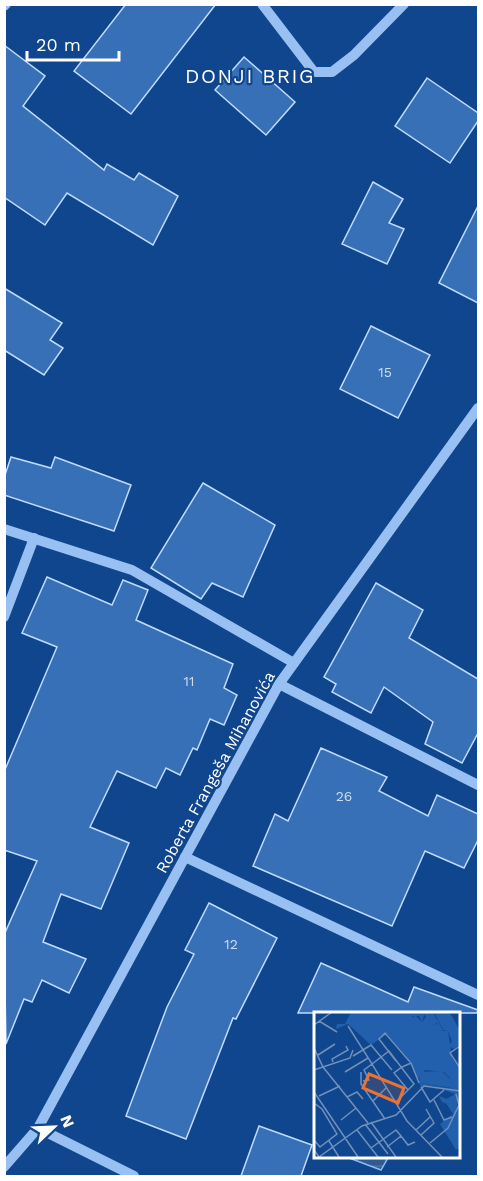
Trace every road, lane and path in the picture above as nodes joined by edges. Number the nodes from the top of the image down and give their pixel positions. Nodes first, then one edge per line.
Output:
1 (262, 4) edge
2 (404, 4) edge
3 (478, 408) edge
4 (4, 530) edge
5 (34, 538) junction
6 (4, 617) edge
7 (294, 663) junction
8 (279, 684) junction
9 (478, 785) edge
10 (185, 856) junction
11 (478, 995) edge
12 (38, 1128) junction
13 (4, 1167) edge
14 (134, 1176) edge

1 - 2 street
3 - 7 street, Roberta Frangeša Mihanovića
4 - 5 street
5 - 6 street
5 - 7 street
7 - 8 street, Roberta Frangeša Mihanovića
8 - 9 street
8 - 10 street, Roberta Frangeša Mihanovića
10 - 11 street
10 - 12 street, Roberta Frangeša Mihanovića
12 - 13 street, Roberta Frangeša Mihanovića
12 - 14 street

